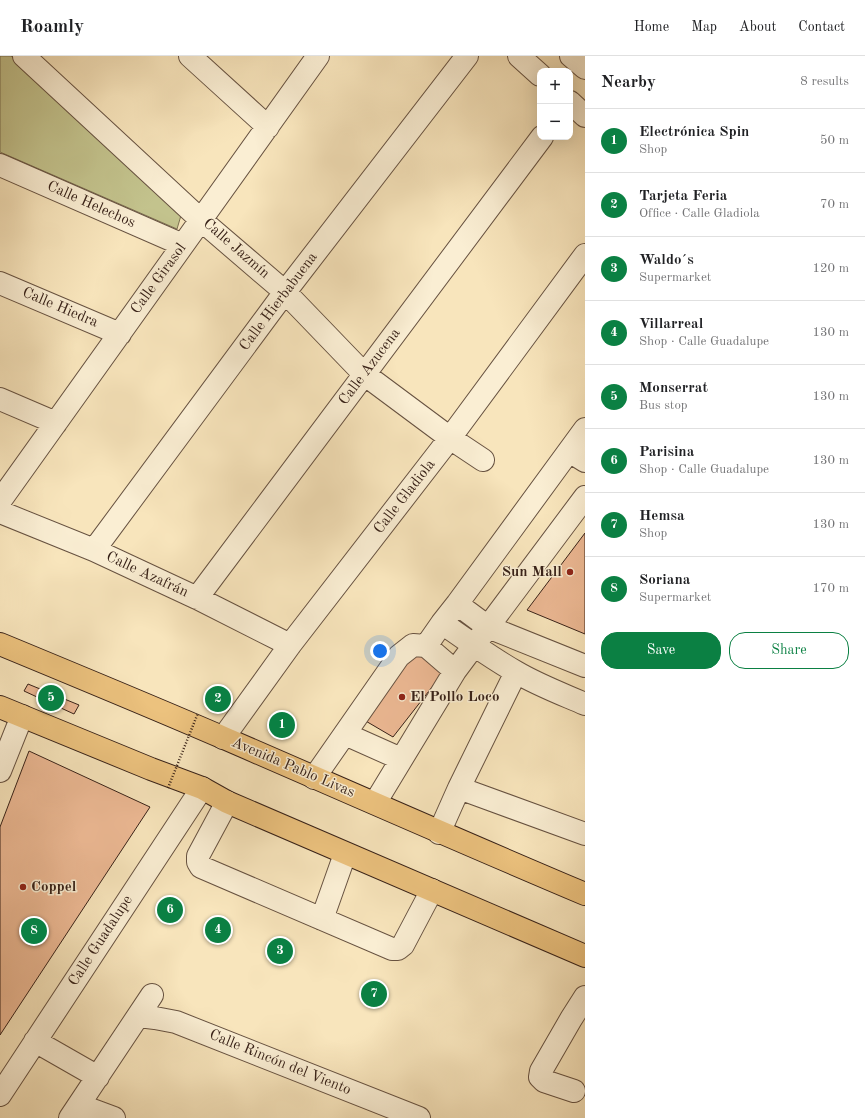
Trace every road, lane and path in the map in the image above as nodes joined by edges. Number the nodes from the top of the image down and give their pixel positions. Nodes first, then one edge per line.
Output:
1 (24, 56) edge
2 (190, 56) edge
3 (318, 56) edge
4 (467, 56) edge
5 (519, 56) edge
6 (571, 56) edge
7 (585, 68) edge
8 (537, 72) edge
9 (572, 104) edge
10 (585, 116) edge
11 (268, 126) junction
12 (540, 140) edge
13 (0, 165) edge
14 (201, 220) junction
15 (183, 245) junction
16 (585, 255) edge
17 (0, 283) edge
18 (285, 292) junction
19 (120, 334) junction
20 (364, 374) junction
21 (0, 399) edge
22 (56, 423) junction
23 (585, 429) edge
24 (450, 438) junction
25 (577, 456) edge
26 (483, 460) dead end
27 (585, 497) edge
28 (0, 501) edge
29 (0, 512) edge
30 (94, 550) junction
31 (197, 598) junction
32 (457, 604) junction
33 (442, 623) junction
34 (488, 627) junction
35 (0, 644) edge
36 (290, 645) junction
37 (426, 646) junction
38 (474, 646) junction
39 (585, 666) edge
40 (455, 671) junction
41 (516, 672) junction
42 (585, 704) edge
43 (0, 707) edge
44 (198, 713) dead end
45 (22, 716) junction
46 (345, 734) junction
47 (223, 738) junction
48 (401, 760) junction
49 (1, 767) edge
50 (314, 778) junction
51 (168, 788) dead end
52 (202, 788) junction
53 (459, 788) junction
54 (227, 802) junction
55 (375, 803) junction
56 (439, 833) junction
57 (585, 834) edge
58 (345, 854) junction
59 (432, 890) junction
60 (585, 894) edge
61 (322, 919) junction
62 (585, 956) edge
63 (152, 995) dead end
64 (585, 997) edge
65 (139, 1016) junction
66 (35, 1041) junction
67 (98, 1077) junction
68 (574, 1091) dead end
69 (0, 1095) edge
70 (75, 1111) edge
71 (114, 1118) edge
72 (419, 1118) edge

1 - 14 street, Calle Jazmín
2 - 11 street
3 - 11 street, Calle Girasol
4 - 18 street, Calle Hierbabuena
5 - 8 street
6 - 7 street
9 - 10 street
11 - 14 street, Calle Girasol
12 - 20 street, Calle Azucena
13 - 15 street, Calle Helechos
14 - 15 street, Calle Girasol
14 - 18 street, Calle Jazmín
15 - 19 street, Calle Girasol
16 - 24 street, Calle Gladiola
17 - 19 street, Calle Hiedra
18 - 20 street, Calle Jazmín
18 - 30 street, Calle Hierbabuena
19 - 22 street, Calle Girasol
20 - 24 street, Calle Jazmín
20 - 31 street, Calle Azucena
21 - 22 street
22 - 28 street, Calle Girasol
23 - 25 street
24 - 26 street, Calle Jazmín
24 - 36 street, Calle Gladiola
25 - 32 street
27 - 34 street
29 - 30 street, Calle Azafrán
30 - 31 street, Calle Azafrán
31 - 36 street, Calle Azafrán
32 - 33 street
32 - 34 street
33 - 37 street
33 - 38 street
34 - 38 street
34 - 39 street
35 - 47 main road, Avenida Pablo Livas
36 - 47 street, Calle Gladiola
37 - 40 street
37 - 46 street
38 - 40 street
38 - 41 street
40 - 48 street
41 - 42 street
41 - 53 street
43 - 45 main road
44 - 51 path, bridge
45 - 49 street
45 - 52 main road
46 - 48 street
46 - 50 street
47 - 50 main road, Avenida Pablo Livas
48 - 55 street
50 - 55 main road, Avenida Pablo Livas
52 - 54 main road
52 - 66 street, Calle Guadalupe
53 - 56 street
53 - 57 street
54 - 58 main road
54 - 61 street
55 - 56 main road, Avenida Pablo Livas
56 - 60 main road, Avenida Pablo Livas
58 - 59 main road
58 - 61 street
59 - 61 street
59 - 62 main road
63 - 65 street
64 - 68 street
65 - 67 street
65 - 72 street, Calle Rincón del Viento
66 - 67 street
66 - 69 street, Calle Guadalupe
67 - 70 street
70 - 71 street

